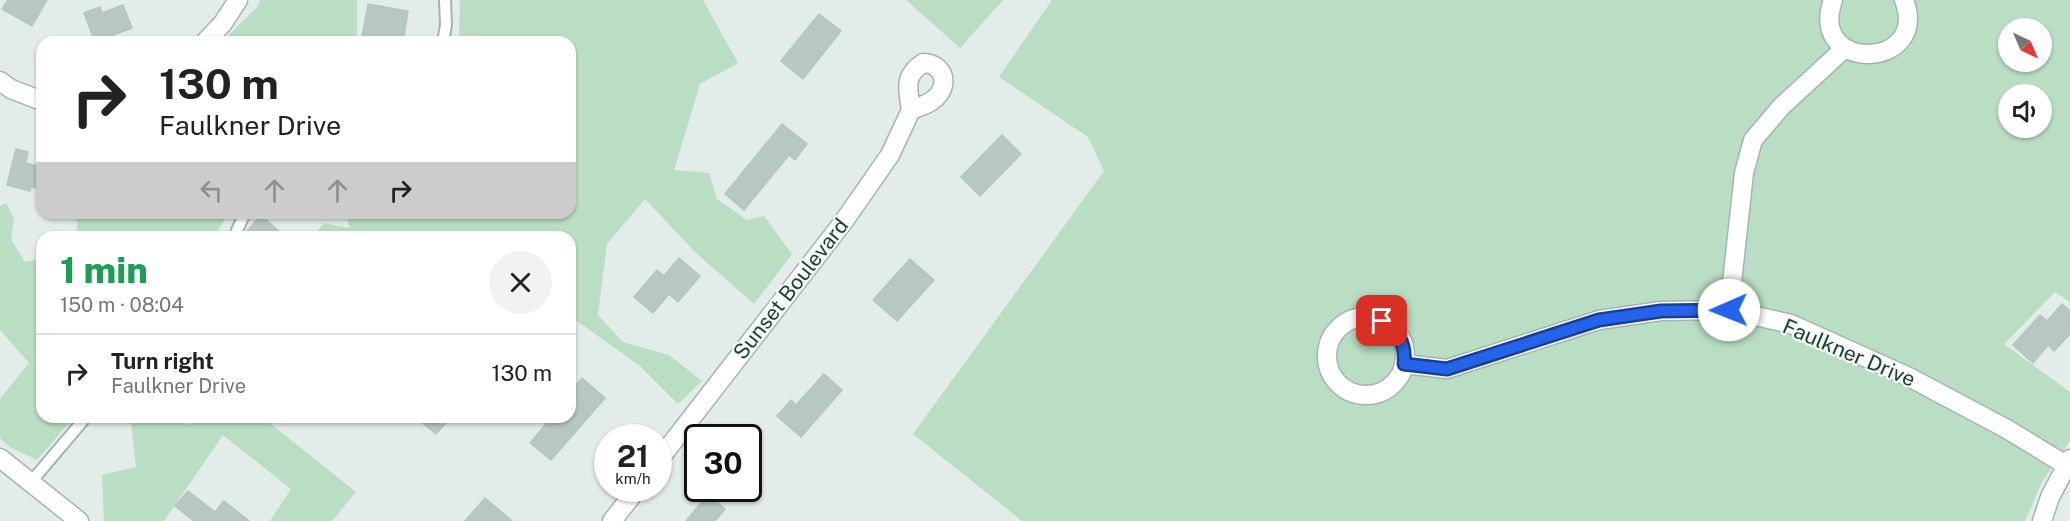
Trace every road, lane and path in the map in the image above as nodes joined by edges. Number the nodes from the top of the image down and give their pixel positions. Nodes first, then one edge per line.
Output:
1 (238, 0) edge
2 (445, 0) edge
3 (1833, 0) edge
4 (1904, 0) edge
5 (211, 36) edge
6 (444, 36) edge
7 (1845, 48) junction
8 (0, 81) edge
9 (36, 99) edge
10 (911, 110) dead end
11 (1729, 310) junction
12 (1404, 364) junction
13 (81, 423) edge
14 (672, 443) edge
15 (0, 458) edge
16 (2068, 462) edge
17 (31, 482) junction
18 (627, 502) edge
19 (79, 521) edge
20 (612, 521) edge
21 (2042, 521) edge

1 - 5 street
2 - 6 lane
3 - 7 street
4 - 7 street
7 - 11 street
8 - 9 street
10 - 14 street, Sunset Boulevard
11 - 12 street, Faulkner Drive
11 - 16 street, Faulkner Drive
12 - 12 street
13 - 17 lane
15 - 17 street
16 - 21 street
17 - 19 street
18 - 20 street

